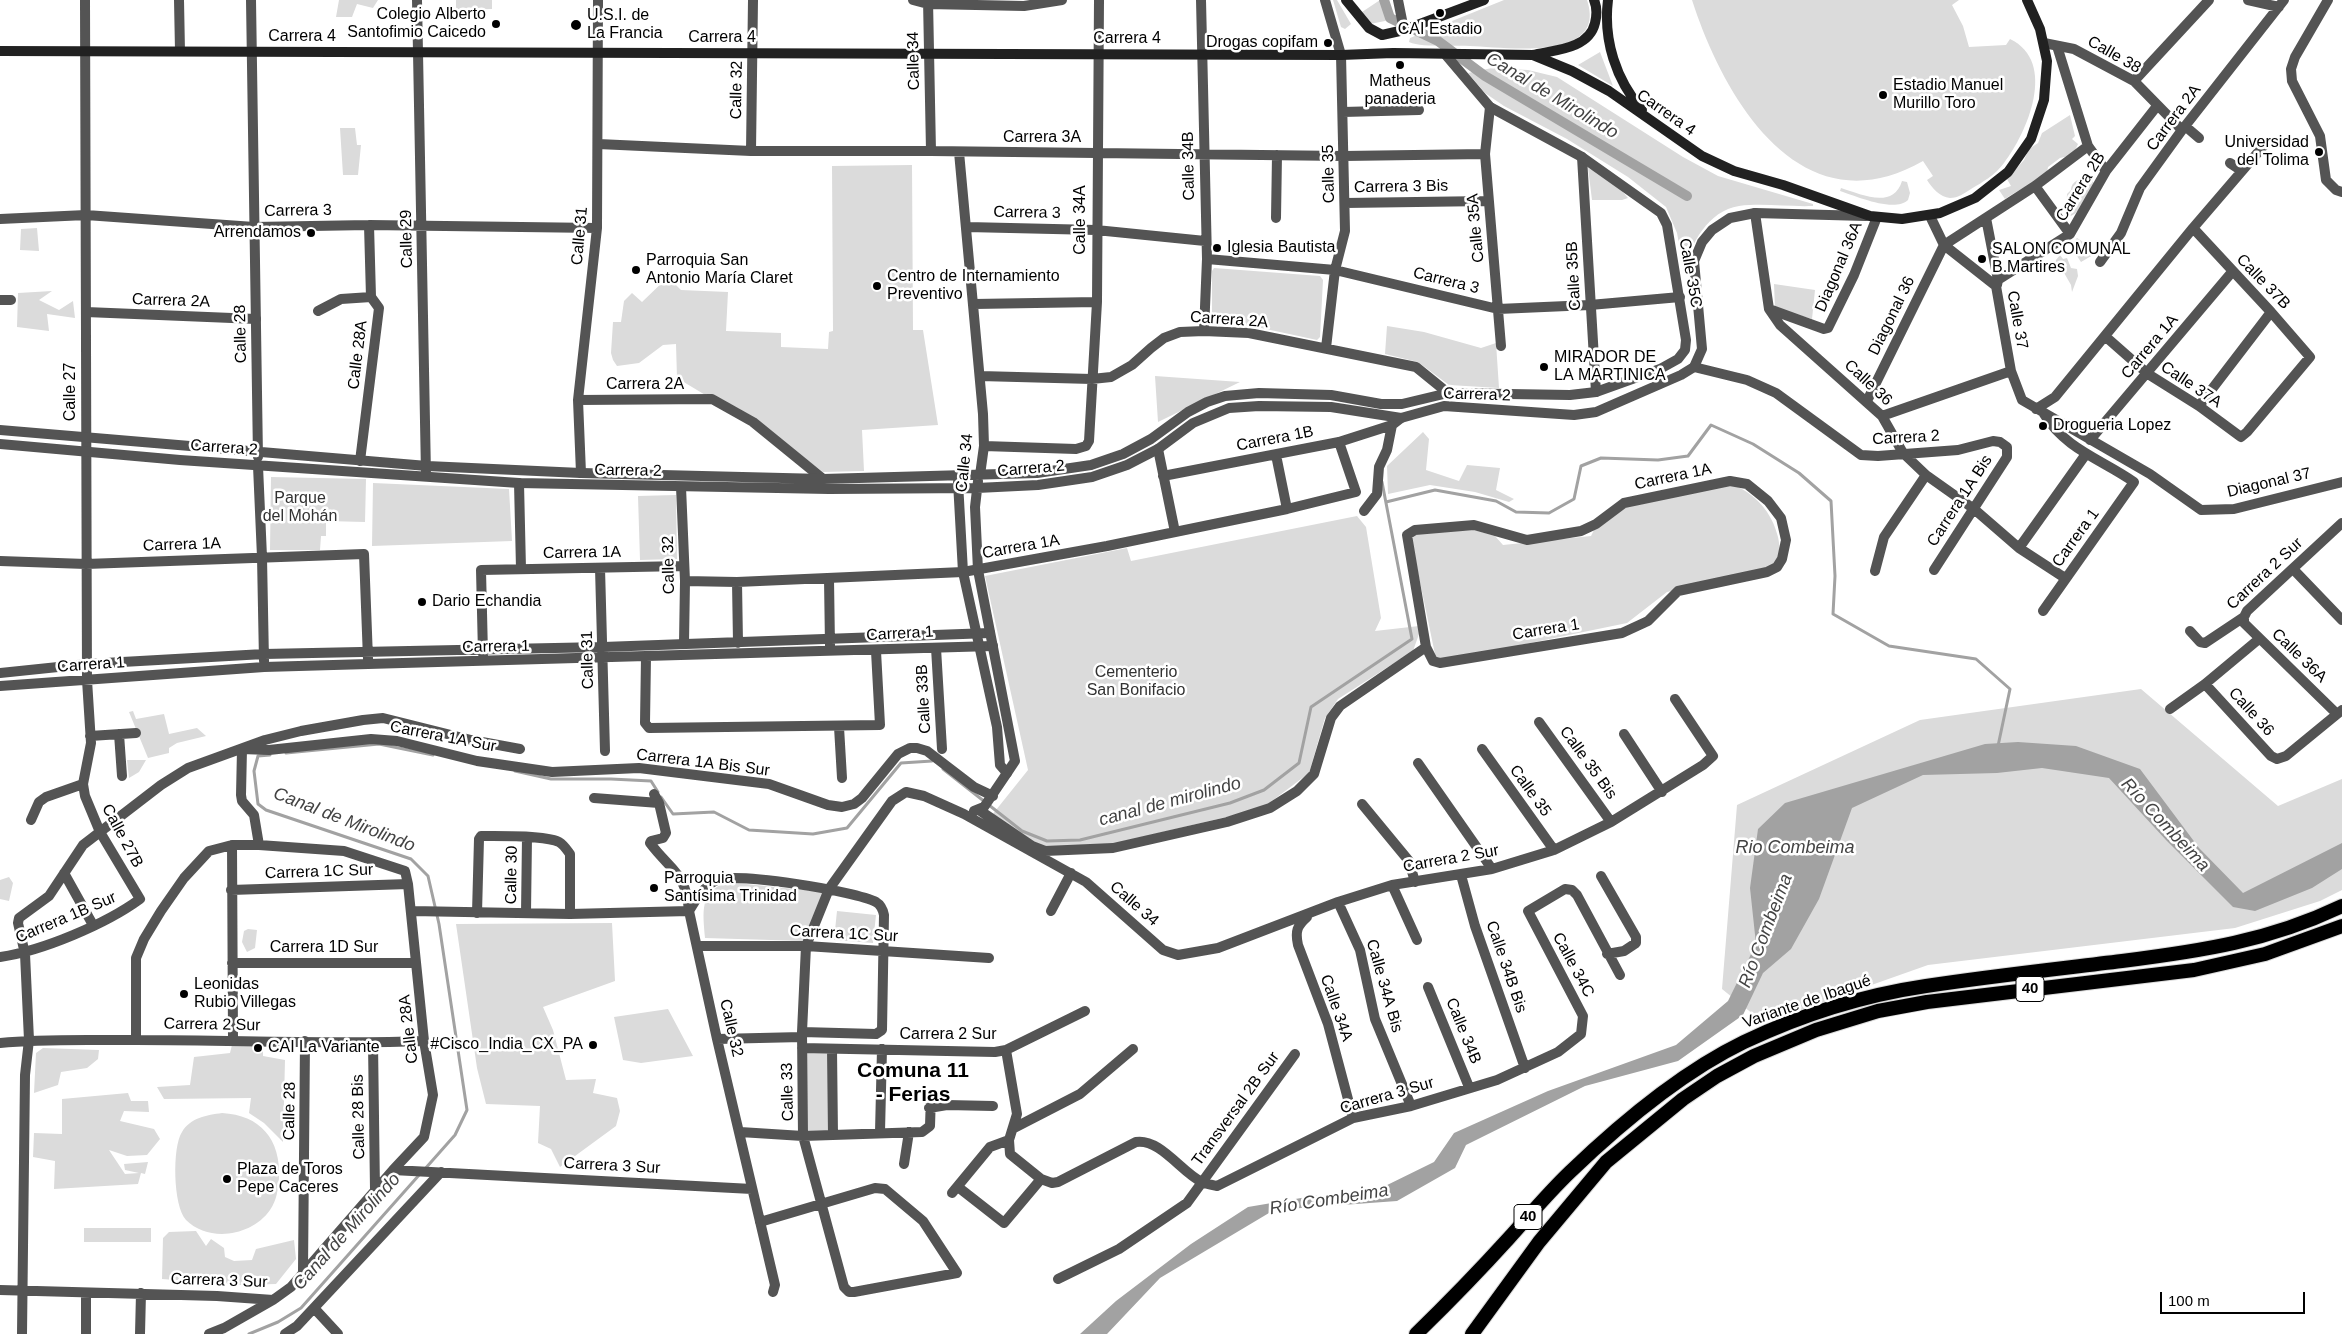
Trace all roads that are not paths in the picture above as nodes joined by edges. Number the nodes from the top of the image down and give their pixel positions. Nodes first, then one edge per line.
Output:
1 (85, 0) edge
2 (180, 0) edge
3 (251, 0) edge
4 (417, 0) edge
5 (598, 0) edge
6 (753, 0) edge
7 (913, 0) edge
8 (1062, 0) edge
9 (1099, 0) edge
10 (1201, 0) edge
11 (1325, 0) edge
12 (1346, 0) edge
13 (1398, 0) edge
14 (1484, 0) edge
15 (1594, 0) edge
16 (1608, 0) edge
17 (2028, 0) edge
18 (2209, 0) edge
19 (2248, 0) edge
20 (2328, 0) edge
21 (928, 2) edge
22 (1024, 3) edge
23 (2282, 3) edge
24 (1406, 29) junction
25 (1390, 34) junction
26 (2044, 43) junction
27 (2057, 46) junction
28 (0, 51) edge
29 (85, 51) junction
30 (180, 51) junction
31 (252, 52) junction
32 (418, 52) junction
33 (597, 53) junction
34 (752, 53) junction
35 (1393, 53) junction
36 (928, 54) junction
37 (1098, 54) junction
38 (1202, 54) junction
39 (1341, 55) junction
40 (1449, 55) junction
41 (1532, 55) junction
42 (2134, 81) junction
43 (2156, 106) junction
44 (1490, 107) junction
45 (1419, 110) dead end
46 (1343, 112) junction
47 (1655, 124) junction
48 (2184, 128) junction
49 (2199, 138) dead end
50 (2266, 143) dead end
51 (598, 144) junction
52 (2088, 146) junction
53 (751, 151) junction
54 (931, 151) junction
55 (959, 152) junction
56 (1096, 153) junction
57 (1203, 154) junction
58 (1485, 154) junction
59 (1277, 155) junction
60 (1344, 156) junction
61 (1582, 157) junction
62 (2230, 163) dead end
63 (2242, 170) junction
64 (2106, 171) junction
65 (2035, 186) junction
66 (2342, 192) edge
67 (1488, 201) junction
68 (1345, 203) junction
69 (1755, 213) junction
70 (86, 215) junction
71 (1873, 216) junction
72 (1930, 216) junction
73 (1276, 218) dead end
74 (1986, 218) junction
75 (0, 220) edge
76 (369, 225) junction
77 (422, 225) junction
78 (254, 226) junction
79 (967, 227) junction
80 (597, 228) junction
81 (2193, 228) junction
82 (1096, 230) junction
83 (2070, 234) junction
84 (1206, 241) junction
85 (1702, 242) joint
86 (1944, 245) junction
87 (1206, 260) junction
88 (2100, 262) dead end
89 (1335, 270) junction
90 (2232, 272) junction
91 (1996, 283) junction
92 (371, 297) junction
93 (1680, 298) junction
94 (0, 300) edge
95 (11, 300) dead end
96 (1097, 302) junction
97 (974, 304) junction
98 (1590, 305) junction
99 (1498, 309) junction
100 (1769, 309) junction
101 (318, 311) dead end
102 (86, 312) junction
103 (2272, 312) junction
104 (256, 319) junction
105 (1204, 331) junction
106 (2106, 337) junction
107 (1686, 340) joint
108 (1501, 346) dead end
109 (1326, 348) junction
110 (1694, 367) junction
111 (2011, 371) junction
112 (2148, 374) junction
113 (980, 376) junction
114 (1092, 379) junction
115 (1596, 392) junction
116 (1448, 393) junction
117 (578, 400) junction
118 (1867, 401) junction
119 (2199, 406) junction
120 (2040, 411) junction
121 (1882, 416) junction
122 (1401, 418) junction
123 (1392, 425) junction
124 (0, 430) edge
125 (2238, 436) joint
126 (86, 438) junction
127 (1089, 440) joint
128 (2090, 440) junction
129 (1338, 442) junction
130 (0, 444) edge
131 (180, 446) junction
132 (984, 446) junction
133 (2007, 447) joint
134 (1158, 449) junction
135 (86, 452) junction
136 (258, 452) junction
137 (1903, 453) junction
138 (1276, 454) junction
139 (2086, 454) junction
140 (180, 460) junction
141 (360, 461) junction
142 (258, 466) junction
143 (426, 471) junction
144 (581, 473) junction
145 (980, 475) junction
146 (1926, 475) junction
147 (958, 476) junction
148 (1163, 476) junction
149 (823, 479) junction
150 (2134, 482) joint
151 (2342, 482) edge
152 (519, 483) junction
153 (681, 487) junction
154 (958, 488) junction
155 (977, 488) junction
156 (1287, 509) junction
157 (1974, 509) junction
158 (2201, 510) joint
159 (1364, 511) dead end
160 (2342, 523) edge
161 (1175, 532) junction
162 (2019, 548) junction
163 (262, 558) junction
164 (0, 561) edge
165 (86, 564) junction
166 (684, 566) junction
167 (600, 568) junction
168 (2293, 568) junction
169 (521, 569) junction
170 (978, 570) junction
171 (1875, 570) dead end
172 (1934, 570) dead end
173 (963, 572) junction
174 (1767, 572) joint
175 (2065, 578) junction
176 (829, 579) junction
177 (685, 581) junction
178 (737, 582) junction
179 (2043, 611) dead end
180 (2244, 618) junction
181 (2342, 620) edge
182 (2190, 631) dead end
183 (990, 633) junction
184 (978, 634) junction
185 (2259, 639) junction
186 (830, 640) junction
187 (684, 643) junction
188 (738, 643) junction
189 (993, 646) junction
190 (603, 647) junction
191 (981, 647) junction
192 (1426, 647) junction
193 (936, 648) junction
194 (483, 650) junction
195 (876, 651) junction
196 (831, 652) junction
197 (368, 653) junction
198 (264, 654) junction
199 (646, 657) junction
200 (603, 659) junction
201 (483, 662) junction
202 (87, 664) junction
203 (368, 664) junction
204 (264, 667) junction
205 (0, 673) edge
206 (87, 680) junction
207 (2205, 684) junction
208 (0, 686) edge
209 (1675, 699) dead end
210 (2170, 709) dead end
211 (2339, 712) edge
212 (1539, 722) dead end
213 (839, 727) junction
214 (136, 733) dead end
215 (119, 734) junction
216 (1624, 734) dead end
217 (90, 736) junction
218 (242, 749) junction
219 (520, 749) dead end
220 (942, 749) dead end
221 (1482, 749) dead end
222 (605, 751) dead end
223 (1418, 763) dead end
224 (608, 770) joint
225 (1006, 773) junction
226 (122, 776) dead end
227 (842, 778) dead end
228 (83, 784) junction
229 (1662, 792) junction
230 (594, 798) dead end
231 (986, 803) junction
232 (1362, 804) dead end
233 (964, 814) junction
234 (31, 820) dead end
235 (1612, 822) junction
236 (100, 832) junction
237 (527, 837) junction
238 (232, 845) junction
239 (258, 845) junction
240 (1554, 850) junction
241 (1492, 869) junction
242 (64, 873) junction
243 (1071, 873) junction
244 (1460, 875) junction
245 (1600, 876) dead end
246 (1415, 882) junction
247 (408, 884) junction
248 (1392, 884) junction
249 (829, 889) junction
250 (231, 890) junction
251 (140, 899) joint
252 (1338, 902) junction
253 (2342, 906) edge
254 (689, 911) junction
255 (1051, 911) dead end
256 (412, 912) junction
257 (477, 913) junction
258 (526, 913) junction
259 (1311, 913) junction
260 (570, 914) junction
261 (93, 926) junction
262 (2342, 926) edge
263 (1417, 940) dead end
264 (698, 946) junction
265 (806, 946) junction
266 (883, 951) junction
267 (25, 954) junction
268 (1607, 954) junction
269 (1178, 955) joint
270 (0, 957) edge
271 (989, 958) dead end
272 (232, 963) junction
273 (416, 963) junction
274 (1620, 975) dead end
275 (1428, 987) dead end
276 (1085, 1011) dead end
277 (1581, 1034) joint
278 (802, 1035) junction
279 (717, 1039) junction
280 (29, 1040) junction
281 (136, 1040) junction
282 (233, 1040) junction
283 (306, 1041) junction
284 (424, 1041) junction
285 (0, 1043) edge
286 (373, 1043) junction
287 (802, 1048) junction
288 (832, 1049) junction
289 (882, 1049) junction
290 (1133, 1049) dead end
291 (1006, 1050) junction
292 (1295, 1054) dead end
293 (1525, 1068) junction
294 (1470, 1087) junction
295 (931, 1095) dead end
296 (993, 1106) dead end
297 (1410, 1106) junction
298 (930, 1108) junction
299 (1353, 1118) junction
300 (1014, 1128) junction
301 (740, 1132) junction
302 (880, 1132) junction
303 (909, 1132) junction
304 (833, 1135) junction
305 (803, 1136) junction
306 (1009, 1140) junction
307 (904, 1164) dead end
308 (393, 1170) junction
309 (436, 1172) junction
310 (1043, 1180) junction
311 (1202, 1182) junction
312 (752, 1189) junction
313 (375, 1190) junction
314 (821, 1204) junction
315 (760, 1222) junction
316 (303, 1272) junction
317 (1058, 1279) dead end
318 (0, 1290) edge
319 (22, 1291) junction
320 (773, 1292) dead end
321 (86, 1293) junction
322 (141, 1293) junction
323 (273, 1300) junction
324 (314, 1308) junction
325 (1440, 1311) junction
326 (225, 1331) edge
327 (1473, 1332) edge
328 (22, 1334) edge
329 (86, 1334) edge
330 (140, 1334) edge
331 (209, 1334) edge
332 (285, 1334) edge
333 (338, 1334) edge
334 (1416, 1334) edge
335 (1421, 1334) edge

1 - 29 street, Calle 27
2 - 30 street
3 - 31 street, Calle 28
4 - 32 street, Calle 29
5 - 33 street, Calle 31
6 - 34 street, Calle 32
7 - 21 street
8 - 22 street
9 - 37 street, Calle 34A
10 - 38 street, Calle 34B
11 - 39 street, Calle 35
12 - 25 main road
13 - 24 street
14 - 24 main road
15 - 41 main road
16 - 47 main road
17 - 26 main road, Carrera 4
18 - 42 street
19 - 23 street
20 - 66 street
21 - 22 street
21 - 36 street, Calle 34
23 - 48 street, Carrera 2A
24 - 25 main road
25 - 35 main road
26 - 27 street, Calle 38
26 - 72 main road, Carrera 4
27 - 42 street, Calle 38
27 - 52 street
28 - 29 main road, Carrera 4
29 - 30 main road, Carrera 4
29 - 70 street, Calle 27
30 - 31 main road, Carrera 4
31 - 32 main road, Carrera 4
31 - 78 street, Calle 28
32 - 33 main road, Carrera 4
32 - 77 street, Calle 29
33 - 34 main road, Carrera 4
33 - 51 street, Calle 31
34 - 36 main road, Carrera 4
34 - 53 street, Calle 32
35 - 39 main road, Carrera 4
35 - 40 main road, Carrera 4
36 - 37 main road, Carrera 4
36 - 54 street, Calle 34
37 - 38 main road, Carrera 4
37 - 56 street, Calle 34A
38 - 39 main road, Carrera 4
38 - 57 street, Calle 34B
39 - 46 street, Calle 35
40 - 41 main road, Carrera 4
40 - 44 street
41 - 47 main road, Carrera 4
42 - 43 street, Calle 38
43 - 48 street, Calle 38
43 - 64 street, Carrera 2B
44 - 58 street, Calle 35A
44 - 61 street
45 - 46 street
46 - 60 street, Calle 35
47 - 71 main road, Carrera 4
48 - 49 street, Calle 38
48 - 88 street, Carrera 2A
50 - 63 street
51 - 53 street, Carrera 3A
51 - 80 street, Calle 31
52 - 64 street
52 - 65 street
53 - 54 street, Carrera 3A
54 - 55 street, Carrera 3A
55 - 56 street, Carrera 3A
55 - 79 street, Calle 34
56 - 57 street, Carrera 3A
56 - 82 street, Calle 34A
57 - 59 street, Carrera 3A
57 - 84 street, Calle 34B
58 - 60 street, Carrera 3A
58 - 67 street, Calle 35A
59 - 60 street, Carrera 3A
59 - 73 street
60 - 68 street, Calle 35
61 - 93 street, Calle 35C
61 - 98 street, Calle 35B
62 - 63 street
63 - 81 street
64 - 83 street, Carrera 2B
65 - 74 street
65 - 83 street
67 - 68 street, Carrera 3 Bis
67 - 99 street, Calle 35A
68 - 89 street, Calle 35
69 - 71 street, Carrera 4
69 - 85 street, Carrera 4
69 - 100 street, Calle 36
70 - 75 street, Carrera 3
70 - 78 street, Carrera 3
70 - 102 street, Calle 27
71 - 72 main road, Carrera 4
71 - 100 street, Diagonal 36A
72 - 86 street, Calle 37
74 - 86 street
74 - 91 street
76 - 77 street, Carrera 3
76 - 78 street, Carrera 3
76 - 92 street, Calle 28A
77 - 80 street, Carrera 3
77 - 143 street, Calle 29
78 - 104 street, Calle 28
79 - 82 street, Carrera 3
79 - 97 street, Calle 34
80 - 117 street, Calle 31
81 - 90 street, Calle 37B
81 - 106 street
82 - 84 street, Carrera 3
82 - 96 street, Calle 34A
83 - 91 street, Carrera 2B
84 - 87 street, Calle 34B
85 - 110 street, Calle 35C
86 - 91 street, Calle 37
86 - 118 street, Diagonal 36
87 - 89 street, Carrera 3
87 - 105 street, Calle 34B
89 - 99 street, Carrera 3
89 - 109 street, Calle 35
90 - 103 street, Calle 37B
90 - 112 street, Carrera 1A
91 - 111 street, Calle 37
92 - 101 street
92 - 141 street, Calle 28A
93 - 98 street, Carrera 3
93 - 107 street, Calle 35C
94 - 95 street
96 - 97 street
96 - 114 street, Calle 34A
97 - 113 street, Calle 34
98 - 99 street, Carrera 3
98 - 115 street, Calle 35B
99 - 108 street, Calle 35A
100 - 118 street, Calle 36
102 - 104 street, Carrera 2A
102 - 126 street, Calle 27
103 - 119 street
103 - 125 street, Calle 37B
104 - 136 street, Calle 28
105 - 109 street, Carrera 2A
105 - 114 street, Carrera 2A
106 - 112 street, Calle 37A
106 - 120 street
107 - 115 street, Carrera 2
109 - 116 street, Carrera 2A
110 - 122 street, Carrera 2
110 - 137 street, Carrera 2
111 - 120 street, Calle 37
111 - 121 street
112 - 119 street, Calle 37A
112 - 128 street, Carrera 1A
113 - 114 street, Carrera 2A
113 - 132 street, Calle 34
114 - 127 street, Calle 34A
115 - 116 street, Carrera 2
116 - 145 street, Carrera 2
117 - 144 street, Calle 31
117 - 149 street, Carrera 2A
118 - 121 street, Calle 36
119 - 125 street, Calle 37A
120 - 128 street, Calle 37
120 - 139 street, Calle 37
121 - 137 street, Calle 36
122 - 123 street
122 - 134 street, Carrera 2
123 - 129 street, Carrera 1B
123 - 159 street
124 - 126 street, Carrera 2
126 - 131 street, Carrera 2
126 - 135 street, Calle 27
127 - 132 street, Carrera 2
128 - 158 street, Calle 37
129 - 138 street, Carrera 1B
129 - 156 street, Carrera 1A
130 - 135 street, Carrera 2
131 - 136 street, Carrera 2
131 - 140 street
132 - 145 street, Calle 34
133 - 137 street, Carrera 2
133 - 157 street, Carrera 1A Bis
134 - 148 street
134 - 155 street, Carrera 2
135 - 140 street, Carrera 2
135 - 165 street, Calle 27
136 - 141 street, Carrera 2
136 - 142 street, Calle 28
137 - 146 street, Calle 36
138 - 148 street, Carrera 1B
138 - 156 street
139 - 150 street, Calle 37
139 - 162 street
140 - 142 street, Carrera 2
141 - 143 street, Carrera 2
142 - 143 street, Carrera 2
142 - 163 street, Calle 28
143 - 144 street, Carrera 2
143 - 152 street, Carrera 2
144 - 149 street, Carrera 2
145 - 147 street, Carrera 2
145 - 155 street, Calle 34
146 - 157 street, Calle 36
146 - 171 street
147 - 149 street, Carrera 2
147 - 154 street, Calle 34
148 - 161 street
150 - 175 street, Carrera 1
151 - 158 street, Diagonal 37
152 - 153 street, Carrera 2
152 - 169 street
153 - 154 street, Carrera 2
153 - 166 street, Calle 32
154 - 155 street, Carrera 2
154 - 173 street, Calle 34
155 - 170 street, Calle 34
156 - 161 street, Carrera 1A
157 - 162 street, Calle 36
157 - 172 street, Carrera 1A Bis
160 - 168 street, Carrera 2 Sur
161 - 170 street, Carrera 1A
162 - 175 street, Calle 36
163 - 165 street, Carrera 1A
163 - 197 street, Carrera 1A
163 - 198 street, Calle 28
164 - 165 street, Carrera 1A
165 - 202 street, Calle 27
166 - 167 street, Carrera 1A
166 - 177 street, Calle 32
167 - 169 street, Carrera 1A
167 - 190 street, Calle 31
168 - 180 street, Carrera 2 Sur
168 - 181 street
169 - 194 street, Carrera 1A
170 - 173 street, Carrera 1A
170 - 183 street, Calle 34
173 - 176 street, Carrera 1A
173 - 184 street, Calle 34
174 - 192 street, Carrera 1
174 - 192 street, Carrera 1A
175 - 179 street, Carrera 1
176 - 178 street, Carrera 1A
176 - 186 street
177 - 178 street, Carrera 1A
177 - 187 street, Calle 32
178 - 188 street
180 - 182 street, Carrera 2 Sur
180 - 185 street, Calle 36A
183 - 184 street, Carrera 1
183 - 189 street, Calle 34
184 - 186 street, Carrera 1
184 - 191 street, Calle 34
185 - 207 street
185 - 211 street, Calle 36A
186 - 188 street, Carrera 1
186 - 196 street
187 - 188 street, Carrera 1
187 - 190 street, Carrera 1
189 - 191 street, Carrera 1
189 - 225 street, Calle 34
190 - 194 street, Carrera 1
190 - 200 street, Calle 31
191 - 193 street, Carrera 1
191 - 225 street, Calle 34
192 - 231 street
193 - 195 street, Carrera 1
193 - 220 street, Calle 33B
194 - 197 street, Carrera 1
194 - 201 street
195 - 196 street, Carrera 1
195 - 213 street
196 - 199 street, Carrera 1
197 - 198 street, Carrera 1
197 - 203 street
198 - 202 street, Carrera 1
198 - 204 street, Calle 28
199 - 200 street, Carrera 1
199 - 213 street
200 - 201 street, Carrera 1
200 - 222 street, Calle 31
201 - 203 street, Carrera 1
202 - 205 street, Carrera 1
202 - 206 street, Calle 27
203 - 204 street, Carrera 1
204 - 206 street, Carrera 1
206 - 208 street, Carrera 1
206 - 217 street, Calle 27
207 - 210 street
207 - 211 street, Calle 36
209 - 229 street, Carrera 2 Sur
212 - 235 street, Calle 35 Bis
213 - 227 street
214 - 215 street
215 - 217 street
215 - 226 street
216 - 229 street
217 - 228 street, Calle 27
218 - 219 street, Carrera 1A Sur
218 - 224 street, Carrera 1A Sur
218 - 236 street, Carrera 1A Sur
218 - 239 street
221 - 240 street, Calle 35
223 - 241 street
224 - 231 street, Carrera 1A Bis Sur
225 - 231 street, Calle 34
228 - 234 street
228 - 236 street, Calle 27B
229 - 235 street, Carrera 2 Sur
230 - 254 street, Calle 32
231 - 233 street
232 - 246 street
233 - 243 street, Calle 34
233 - 249 street
235 - 240 street, Carrera 2 Sur
236 - 242 street, Carrera 1A Sur
236 - 251 street, Calle 27B
237 - 257 street
237 - 258 street, Calle 30
237 - 260 street
238 - 239 street
238 - 250 street
238 - 281 street
239 - 247 street, Calle 28A
240 - 241 street, Carrera 2 Sur
241 - 244 street, Carrera 2 Sur
242 - 261 street
242 - 267 street, Carrera 1A Sur
243 - 255 street
243 - 269 street, Calle 34
244 - 246 street, Carrera 2 Sur
244 - 293 street, Calle 34B Bis
245 - 268 street
246 - 248 street, Carrera 2 Sur
247 - 250 street, Carrera 1C Sur
247 - 256 street, Calle 28A
248 - 252 street, Carrera 2 Sur
248 - 263 street
249 - 254 street
249 - 265 street, Calle 33
249 - 266 street
250 - 272 street
251 - 261 street, Carrera 1B Sur
252 - 259 street, Carrera 2 Sur
252 - 297 street, Calle 34A Bis
253 - 325 highway, Variante de Ibagué / 40
254 - 260 street
254 - 264 street, Calle 32
256 - 257 street
256 - 273 street, Calle 28A
257 - 258 street
258 - 260 street
259 - 269 street, Carrera 2 Sur
259 - 299 street, Calle 34A
261 - 267 street, Carrera 1B Sur
262 - 327 highway, Variante de Ibagué / 40
264 - 265 street, Carrera 1C Sur
264 - 279 street, Calle 32
265 - 266 street, Carrera 1C Sur
265 - 278 street, Calle 33
266 - 271 street, Carrera 1C Sur
266 - 278 street, Carrera 2 Sur
267 - 270 street, Carrera 1B Sur
267 - 280 street
268 - 274 street
268 - 277 street, Calle 34C
272 - 273 street, Carrera 1D Sur
272 - 282 street
273 - 284 street, Calle 28A
275 - 294 street, Calle 34B
276 - 291 street, Carrera 2 Sur
277 - 293 street, Carrera 3 Sur
278 - 279 street, Carrera 2 Sur
278 - 287 street, Calle 33
279 - 301 street, Calle 32
280 - 281 street, Carrera 2 Sur
280 - 285 street, Carrera 2 Sur
280 - 319 street
281 - 282 street, Carrera 2 Sur
282 - 283 street, Carrera 2 Sur
283 - 286 street, Carrera 2 Sur
283 - 316 street, Calle 28
284 - 286 street, Carrera 2 Sur
284 - 308 street, Calle 28A
286 - 313 street, Calle 28 Bis
287 - 288 street, Carrera 2 Sur
287 - 305 street, Calle 33
288 - 289 street, Carrera 2 Sur
288 - 304 street
289 - 291 street, Carrera 2 Sur
289 - 302 street
290 - 300 street
291 - 300 street
292 - 311 street, Transversal 2B Sur
293 - 294 street, Carrera 3 Sur
294 - 297 street, Carrera 3 Sur
295 - 298 street
296 - 298 street
297 - 299 street, Carrera 3 Sur
298 - 303 street
299 - 311 street, Carrera 3 Sur
300 - 306 street
301 - 305 street
301 - 312 street, Calle 32
302 - 303 street
302 - 304 street
303 - 307 street
304 - 305 street
305 - 314 street, Calle 33
306 - 310 street
306 - 310 street
308 - 309 street, Carrera 3 Sur
308 - 313 street, Carrera 3 Sur
309 - 312 street, Carrera 3 Sur
309 - 324 street
310 - 311 street
311 - 317 street
312 - 315 street, Calle 32
313 - 316 street, Carrera 3 Sur
314 - 314 street, Calle 33
314 - 315 street
315 - 320 street, Calle 32
316 - 323 street, Carrera 3 Sur
318 - 319 street, Carrera 3 Sur
319 - 321 street, Carrera 3 Sur
319 - 328 street
321 - 322 street, Carrera 3 Sur
321 - 329 street
322 - 323 street, Carrera 3 Sur
322 - 330 street
323 - 326 street
324 - 332 street
324 - 333 street
325 - 334 highway, Variante de Ibagué / 40
325 - 335 highway
326 - 331 street

